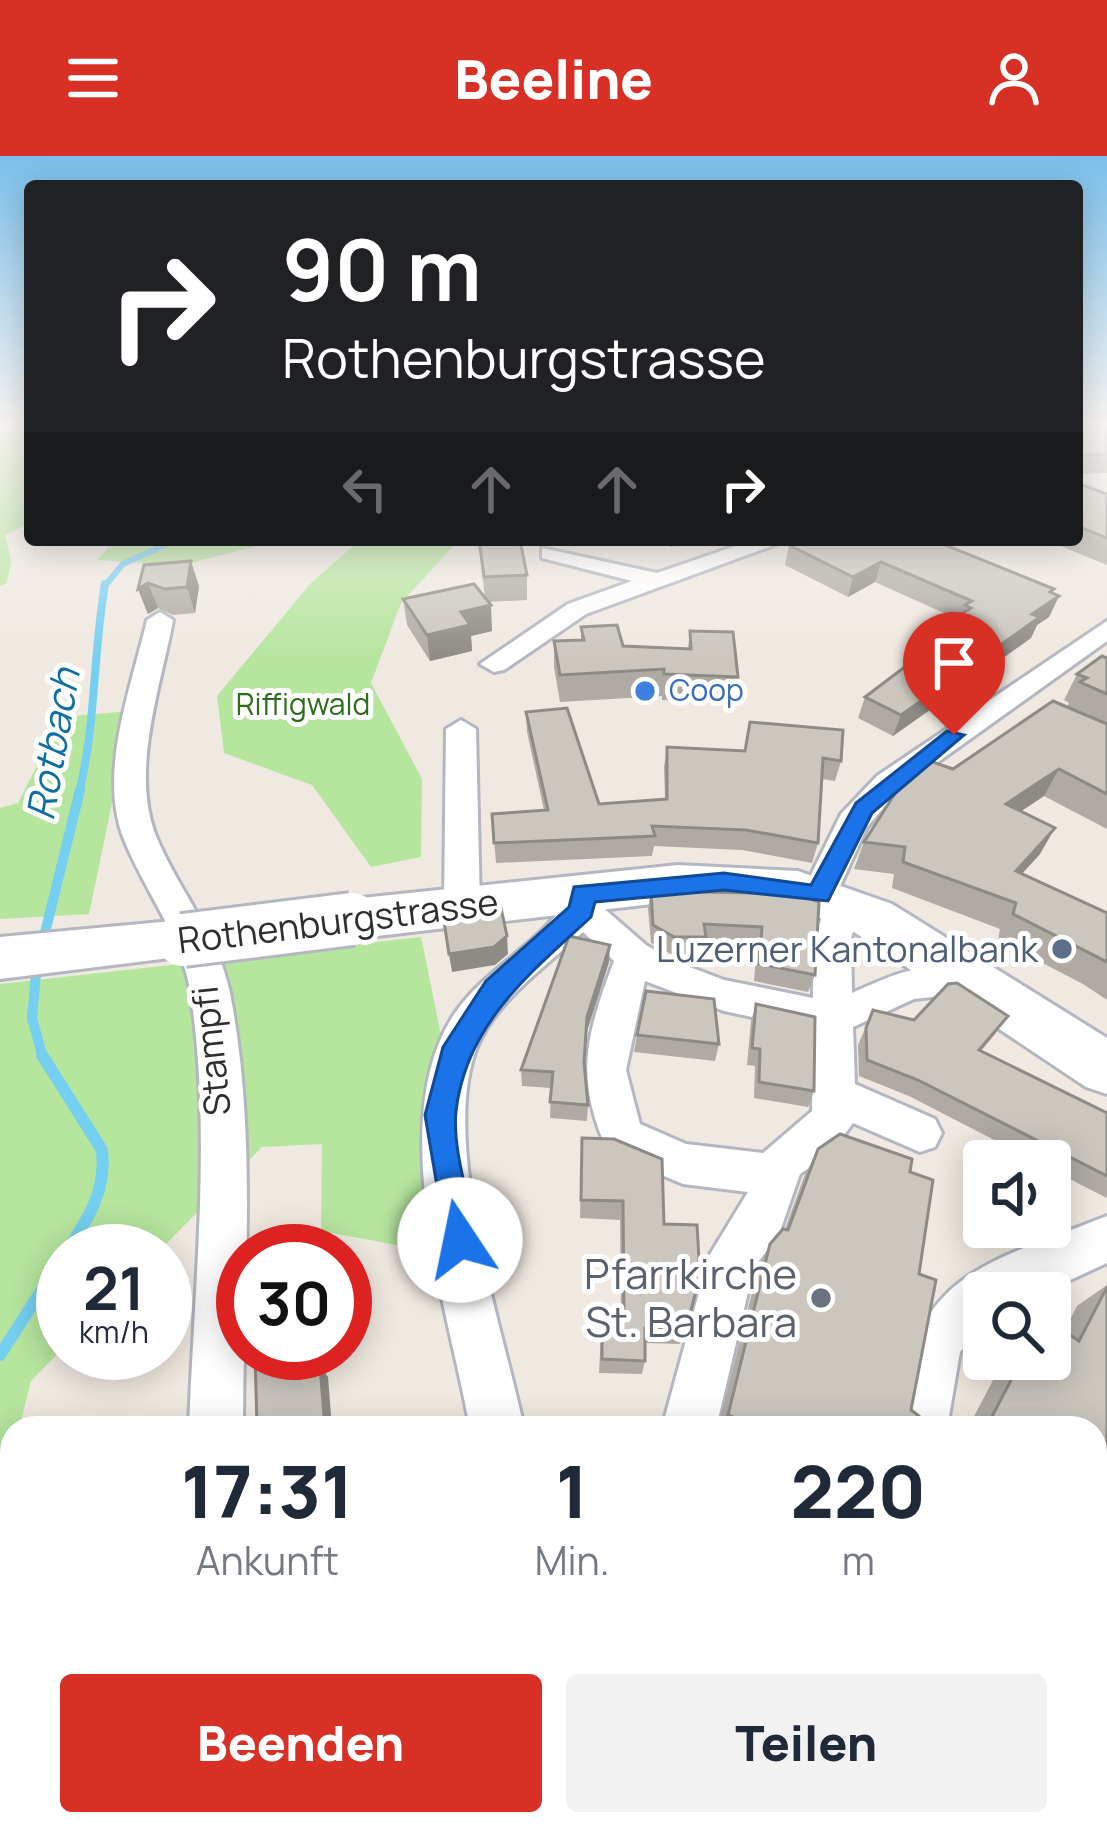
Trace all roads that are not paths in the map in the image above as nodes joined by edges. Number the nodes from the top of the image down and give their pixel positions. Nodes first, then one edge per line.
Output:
1 (757, 546) edge
2 (550, 553) dead end
3 (652, 579) junction
4 (160, 620) dead end
5 (1107, 629) edge
6 (494, 664) dead end
7 (1009, 697) junction
8 (1044, 714) edge
9 (461, 729) dead end
10 (582, 902) junction
11 (446, 907) junction
12 (834, 918) junction
13 (635, 957) junction
14 (0, 958) edge
15 (930, 978) dead end
16 (823, 1016) junction
17 (1107, 1069) edge
18 (833, 1094) junction
19 (920, 1133) dead end
20 (778, 1168) junction
21 (1107, 1239) edge
22 (1034, 1272) edge
23 (963, 1304) edge
24 (216, 1416) edge
25 (494, 1416) edge
26 (692, 1416) edge
27 (922, 1416) edge

1 - 3 street
2 - 3 street
3 - 6 street
4 - 24 street, Stampfi
5 - 7 street
7 - 8 street
7 - 12 street
9 - 11 street
10 - 11 main road, Rothenburgstrasse
10 - 12 main road, Rothenburgstrasse
10 - 13 street
10 - 25 street
11 - 14 main road, Rothenburgstrasse, bridge
12 - 16 street
12 - 17 main road, Rothenburgstrasse
13 - 16 street
13 - 20 street
15 - 16 street
16 - 18 street
18 - 19 street
18 - 20 street
20 - 26 street
21 - 22 street
23 - 27 street

